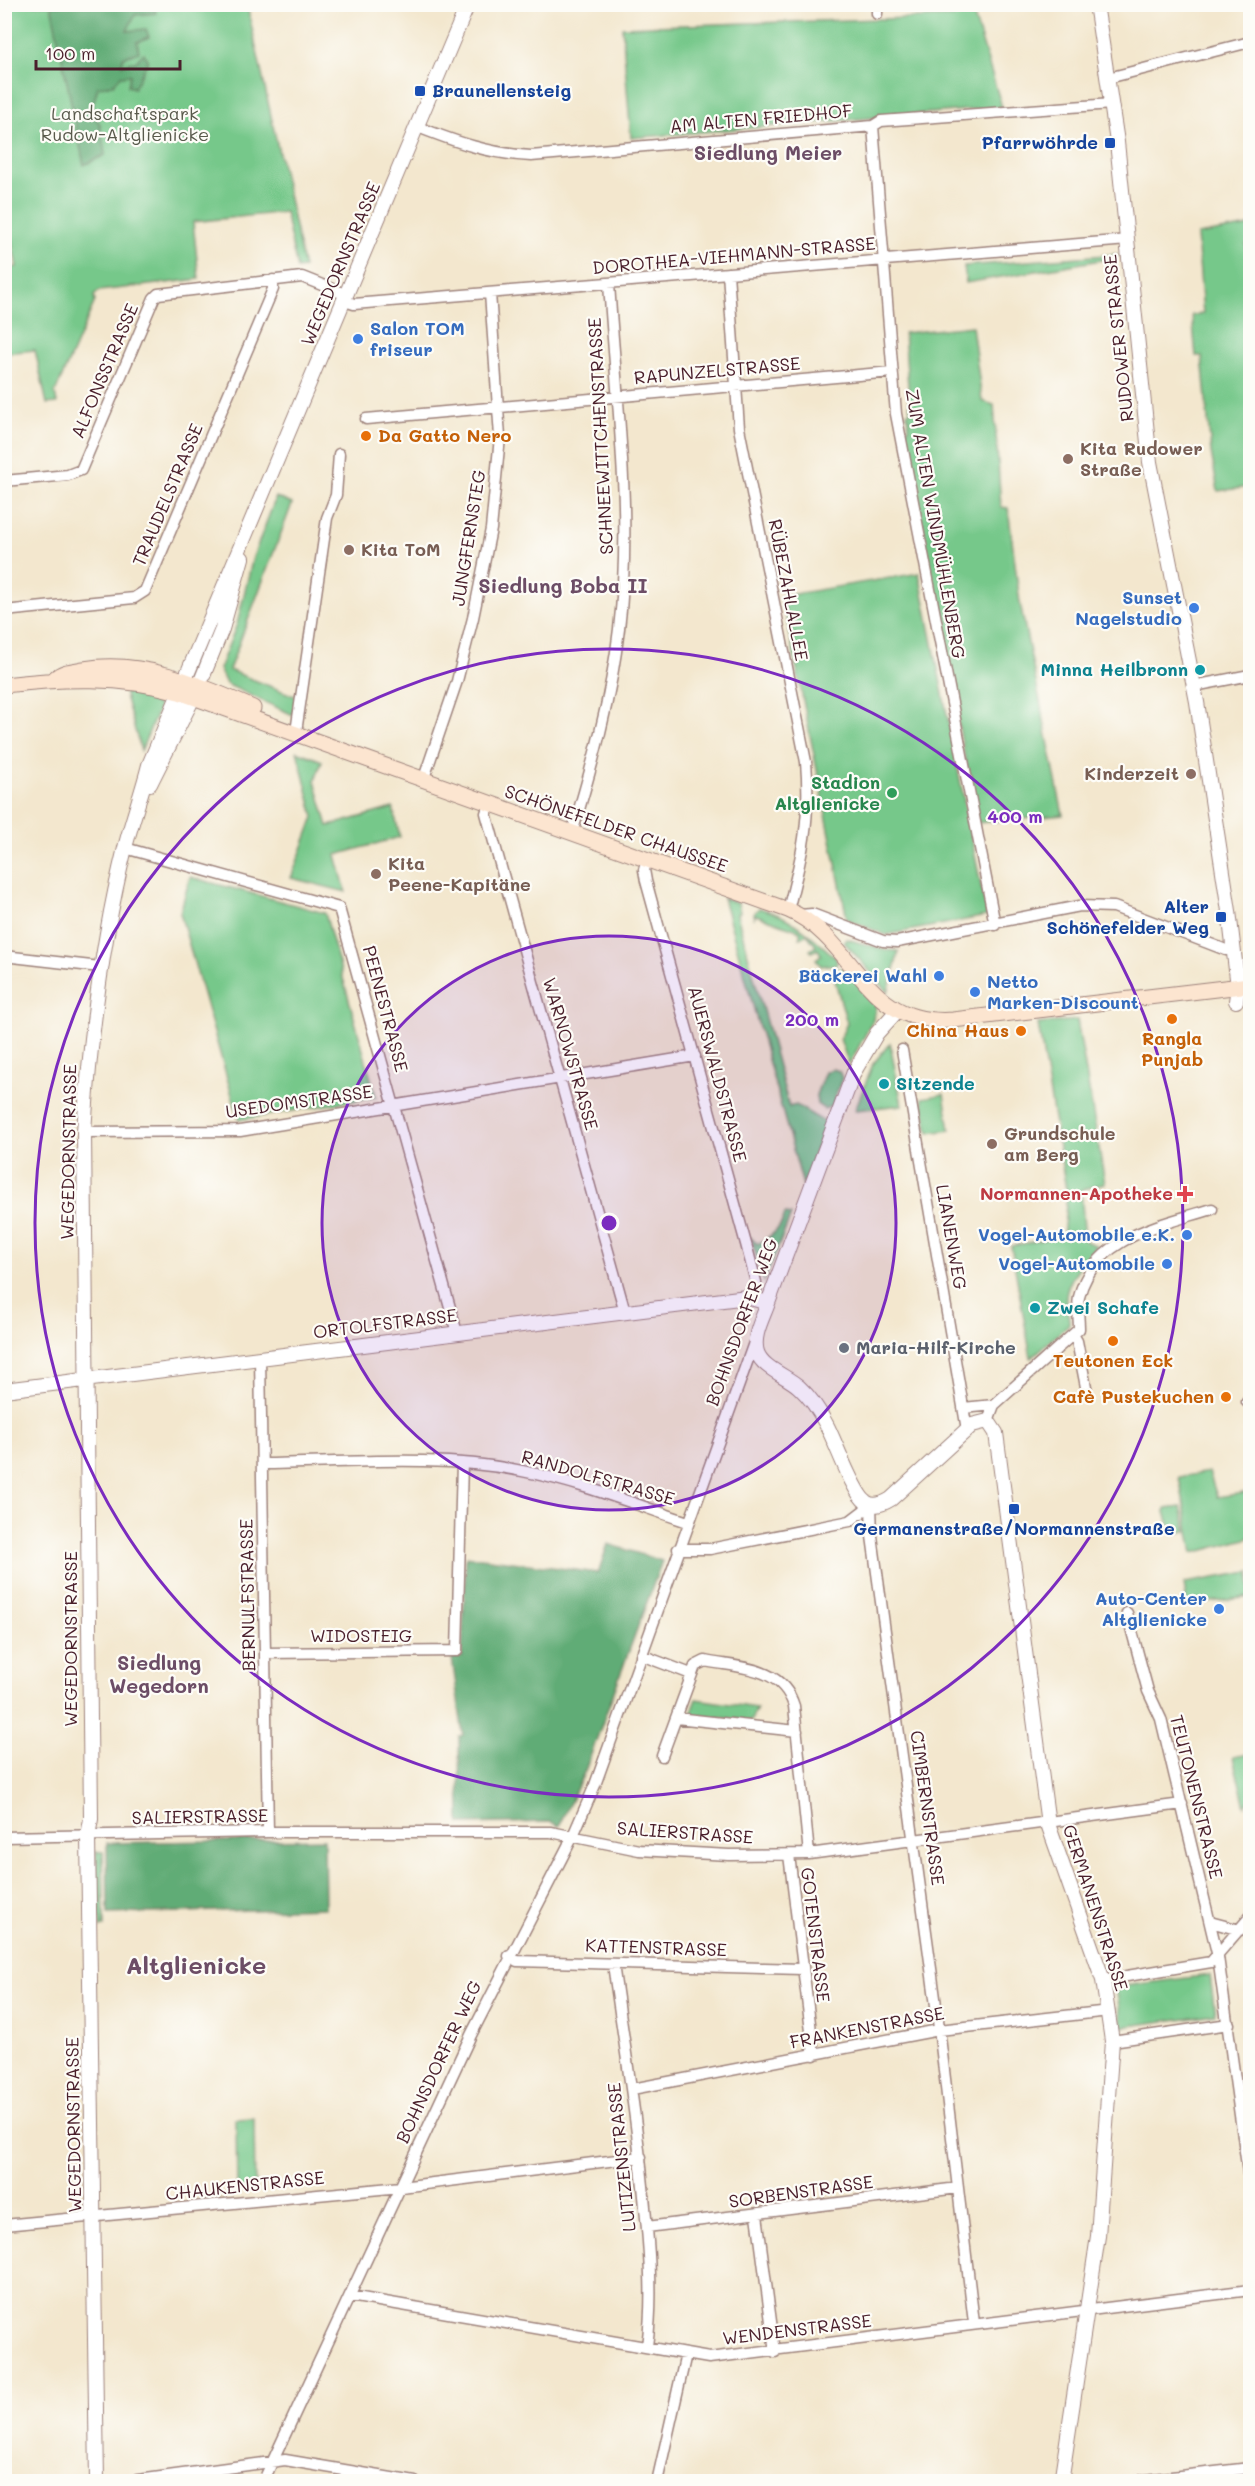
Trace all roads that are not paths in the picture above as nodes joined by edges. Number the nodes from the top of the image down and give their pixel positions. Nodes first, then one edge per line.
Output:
1 (1096, 4) edge
2 (468, 5) edge
3 (1251, 42) edge
4 (1108, 78) junction
5 (1112, 104) junction
6 (873, 126) junction
7 (418, 127) junction
8 (1128, 240) junction
9 (884, 259) junction
10 (728, 273) junction
11 (273, 280) junction
12 (609, 283) junction
13 (490, 293) junction
14 (346, 298) junction
15 (892, 372) junction
16 (736, 385) junction
17 (616, 396) junction
18 (499, 406) junction
19 (366, 419) dead end
20 (339, 454) dead end
21 (4, 481) edge
22 (4, 611) edge
23 (1251, 675) edge
24 (4, 685) edge
25 (1194, 686) junction
26 (189, 689) junction
27 (293, 732) junction
28 (423, 781) junction
29 (489, 805) junction
30 (572, 834) junction
31 (125, 848) junction
32 (647, 860) junction
33 (794, 913) junction
34 (995, 925) junction
35 (847, 927) junction
36 (832, 943) junction
37 (1234, 950) junction
38 (4, 956) edge
39 (100, 967) junction
40 (1242, 991) edge
41 (897, 1011) junction
42 (903, 1050) dead end
43 (695, 1056) junction
44 (559, 1077) junction
45 (394, 1105) junction
46 (84, 1132) junction
47 (1212, 1209) dead end
48 (762, 1301) junction
49 (625, 1312) junction
50 (457, 1333) junction
51 (1074, 1336) junction
52 (755, 1340) junction
53 (260, 1358) junction
54 (87, 1380) junction
55 (4, 1390) edge
56 (1087, 1392) dead end
57 (994, 1405) junction
58 (963, 1408) junction
59 (988, 1421) junction
60 (967, 1430) junction
61 (462, 1463) junction
62 (262, 1464) junction
63 (871, 1505) junction
64 (688, 1522) junction
65 (678, 1549) junction
66 (1127, 1613) dead end
67 (265, 1653) junction
68 (640, 1655) junction
69 (691, 1674) junction
70 (676, 1718) junction
71 (797, 1731) junction
72 (662, 1756) dead end
73 (1182, 1804) junction
74 (1048, 1824) junction
75 (268, 1832) junction
76 (88, 1836) junction
77 (4, 1837) edge
78 (572, 1838) junction
79 (913, 1841) junction
80 (809, 1854) junction
81 (789, 1855) junction
82 (1251, 1917) edge
83 (1210, 1922) junction
84 (1240, 1930) junction
85 (509, 1956) junction
86 (1218, 1957) junction
87 (613, 1964) junction
88 (802, 1969) junction
89 (1103, 1980) junction
90 (1109, 2011) junction
91 (1228, 2025) junction
92 (939, 2030) junction
93 (1112, 2041) junction
94 (814, 2055) junction
95 (632, 2089) junction
96 (641, 2157) junction
97 (400, 2187) junction
98 (1251, 2187) edge
99 (958, 2188) junction
100 (757, 2215) junction
101 (93, 2216) junction
102 (4, 2225) edge
103 (647, 2227) junction
104 (1251, 2290) edge
105 (350, 2296) junction
106 (1087, 2310) junction
107 (974, 2323) junction
108 (647, 2346) junction
109 (775, 2352) junction
110 (686, 2354) junction
111 (273, 2463) junction
112 (1251, 2468) edge
113 (97, 2481) edge
114 (124, 2481) edge
115 (263, 2481) edge
116 (415, 2481) edge
117 (657, 2481) edge
118 (1061, 2481) edge
119 (1128, 2481) edge

1 - 4 street, RUDOWER STRASSE
2 - 7 street, WEGEDORNSTRASSE
3 - 4 street
4 - 5 street, RUDOWER STRASSE
5 - 6 street, AM ALTEN FRIEDHOF
5 - 8 street, RUDOWER STRASSE
6 - 7 street, AM ALTEN FRIEDHOF
6 - 9 street, ZUM ALTEN WINDMÜHLENBERG
7 - 14 street, WEGEDORNSTRASSE
8 - 9 street, DOROTHEA-VIEHMANN-STRASSE
8 - 25 street, RUDOWER STRASSE
9 - 10 street, DOROTHEA-VIEHMANN-STRASSE
9 - 15 street, ZUM ALTEN WINDMÜHLENBERG
10 - 12 street, DOROTHEA-VIEHMANN-STRASSE
10 - 16 street, RÜBEZAHLALLEE
11 - 14 street, ALFONSSTRASSE
11 - 21 street, ALFONSSTRASSE
11 - 22 street, TRAUDELSTRASSE
12 - 13 street, DOROTHEA-VIEHMANN-STRASSE
12 - 17 street, SCHNEEWITTCHENSTRASSE
13 - 14 street, DOROTHEA-VIEHMANN-STRASSE
13 - 18 street, JUNGFERNSTEG
14 - 26 street, WEGEDORNSTRASSE
15 - 16 street, RAPUNZELSTRASSE
15 - 34 street, ZUM ALTEN WINDMÜHLENBERG
16 - 17 street, RAPUNZELSTRASSE
16 - 33 street, RÜBEZAHLALLEE
17 - 18 street, RAPUNZELSTRASSE
17 - 30 street, SCHNEEWITTCHENSTRASSE
18 - 19 street, RAPUNZELSTRASSE
18 - 28 street, JUNGFERNSTEG
20 - 27 street
23 - 25 street
24 - 26 main road, SCHÖNEFELDER CHAUSSEE
25 - 37 street, RUDOWER STRASSE
26 - 27 main road, SCHÖNEFELDER CHAUSSEE
26 - 31 street, WEGEDORNSTRASSE
27 - 28 main road, SCHÖNEFELDER CHAUSSEE
28 - 29 main road, SCHÖNEFELDER CHAUSSEE
29 - 30 main road, SCHÖNEFELDER CHAUSSEE
29 - 44 street, WARNOWSTRASSE
30 - 32 main road, SCHÖNEFELDER CHAUSSEE
31 - 39 street, WEGEDORNSTRASSE
31 - 45 street, PEENESTRASSE
32 - 33 main road, SCHÖNEFELDER CHAUSSEE
32 - 43 street, AUERSWALDSTRASSE
33 - 35 street
33 - 36 main road, SCHÖNEFELDER CHAUSSEE
34 - 35 street
34 - 37 street
35 - 36 street
36 - 41 main road, SCHÖNEFELDER CHAUSSEE
37 - 40 street, RUDOWER STRASSE
38 - 39 street
39 - 46 street, WEGEDORNSTRASSE
40 - 41 main road
41 - 48 street, BOHNSDORFER WEG
42 - 58 street, LIANENWEG
43 - 44 street, USEDOMSTRASSE
43 - 48 street, AUERSWALDSTRASSE
44 - 45 street, USEDOMSTRASSE
44 - 49 street, WARNOWSTRASSE
45 - 46 street, USEDOMSTRASSE
45 - 50 street, PEENESTRASSE
46 - 54 street, WEGEDORNSTRASSE
47 - 51 street
48 - 49 street, ORTOLFSTRASSE
48 - 52 street, BOHNSDORFER WEG
49 - 50 street, ORTOLFSTRASSE
50 - 53 street, ORTOLFSTRASSE
51 - 56 street
51 - 57 street
52 - 63 street
52 - 64 street, BOHNSDORFER WEG
53 - 54 street, ORTOLFSTRASSE
53 - 62 street, BERNULFSTRASSE
54 - 55 street, ORTOLFSTRASSE
54 - 76 street, WEGEDORNSTRASSE
57 - 58 street
57 - 59 street
58 - 60 street, LIANENWEG
59 - 60 street
59 - 74 street, GERMANENSTRASSE
60 - 63 street
61 - 62 street, RANDOLFSTRASSE
61 - 64 street, RANDOLFSTRASSE
61 - 67 street, WIDOSTEIG
62 - 67 street, BERNULFSTRASSE
63 - 65 street
63 - 79 street, CIMBERNSTRASSE
64 - 65 street, BOHNSDORFER WEG
65 - 68 street, BOHNSDORFER WEG
66 - 73 street, TEUTONENSTRASSE
67 - 75 street, BERNULFSTRASSE
68 - 69 street
68 - 78 street, BOHNSDORFER WEG
69 - 70 street
69 - 71 street
70 - 71 street
70 - 72 street
71 - 80 street
73 - 74 street, SALIERSTRASSE
73 - 83 street, TEUTONENSTRASSE
74 - 79 street, SALIERSTRASSE
74 - 89 street, GERMANENSTRASSE
75 - 76 street, SALIERSTRASSE
75 - 78 street, SALIERSTRASSE
76 - 77 street, SALIERSTRASSE
76 - 101 street, WEGEDORNSTRASSE
78 - 81 street, SALIERSTRASSE
78 - 85 street, BOHNSDORFER WEG
79 - 80 street, SALIERSTRASSE
79 - 92 street, CIMBERNSTRASSE
80 - 81 street, SALIERSTRASSE
81 - 88 street, GOTENSTRASSE
82 - 84 street
83 - 84 street
83 - 86 street, TEUTONENSTRASSE
84 - 86 street
85 - 87 street, KATTENSTRASSE
85 - 97 street, BOHNSDORFER WEG
86 - 89 street
86 - 91 street, TEUTONENSTRASSE
87 - 88 street, KATTENSTRASSE
87 - 95 street, LUTIZENSTRASSE
88 - 94 street, GOTENSTRASSE
89 - 90 street, GERMANENSTRASSE
90 - 92 street, FRANKENSTRASSE
90 - 93 street, GERMANENSTRASSE
91 - 93 street
91 - 98 street, TEUTONENSTRASSE
92 - 94 street, FRANKENSTRASSE
92 - 99 street, CIMBERNSTRASSE
93 - 106 street, GERMANENSTRASSE
94 - 95 street, FRANKENSTRASSE
95 - 96 street, LUTIZENSTRASSE
96 - 97 street
96 - 103 street, LUTIZENSTRASSE
97 - 101 street, CHAUKENSTRASSE
97 - 105 street, BOHNSDORFER WEG
99 - 100 street, SORBENSTRASSE
99 - 107 street, CIMBERNSTRASSE
100 - 103 street, SORBENSTRASSE
100 - 109 street
101 - 102 street, CHAUKENSTRASSE
101 - 113 street, WEGEDORNSTRASSE
103 - 108 street, LUTIZENSTRASSE
104 - 106 street, WENDENSTRASSE
105 - 108 street, WENDENSTRASSE
105 - 111 street, BOHNSDORFER WEG
106 - 107 street, WENDENSTRASSE
106 - 118 street, GERMANENSTRASSE
107 - 109 street, WENDENSTRASSE
108 - 110 street, WENDENSTRASSE
109 - 110 street, WENDENSTRASSE
110 - 117 street
111 - 114 street
111 - 115 street, BOHNSDORFER WEG
111 - 116 street
112 - 119 street

